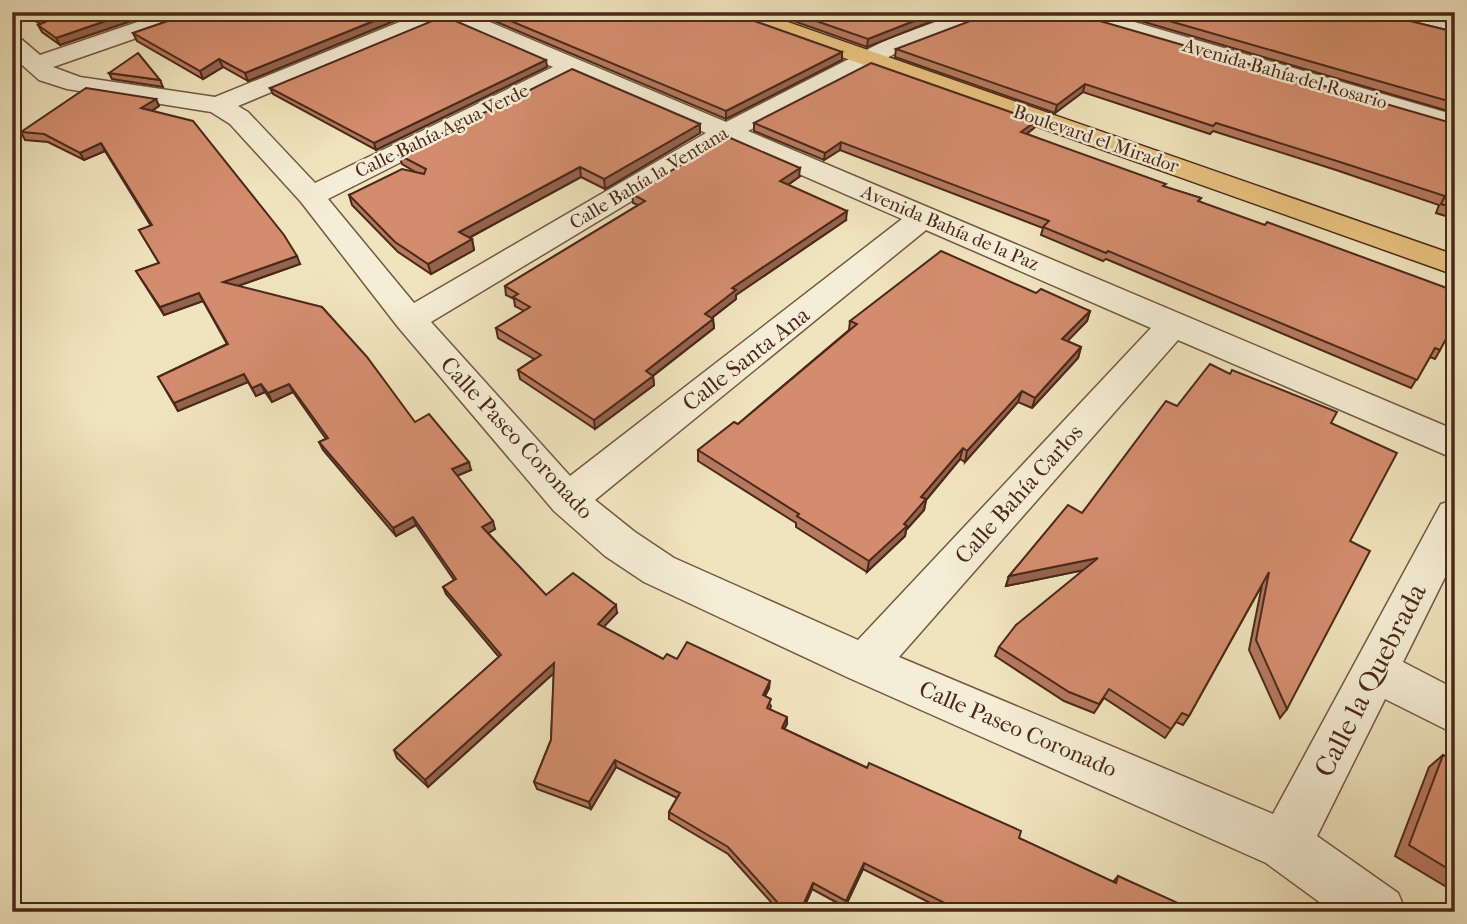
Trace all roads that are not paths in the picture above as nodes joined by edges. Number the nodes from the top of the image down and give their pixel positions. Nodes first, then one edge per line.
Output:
1 (189, 12) edge
2 (445, 12) edge
3 (737, 12) edge
4 (797, 12) edge
5 (985, 12) edge
6 (1076, 12) edge
7 (1377, 12) edge
8 (1455, 33) edge
9 (894, 46) junction
10 (23, 54) edge
11 (868, 59) junction
12 (573, 66) junction
13 (218, 105) junction
14 (1455, 123) edge
15 (727, 132) junction
16 (311, 196) junction
17 (925, 217) junction
18 (1455, 238) edge
19 (1455, 266) edge
20 (410, 320) junction
21 (1173, 324) junction
22 (1455, 444) edge
23 (568, 500) junction
24 (1455, 514) edge
25 (865, 664) junction
26 (1375, 670) junction
27 (1455, 713) edge
28 (1285, 845) junction
29 (1379, 912) edge

1 - 10 street
2 - 12 street, Avenida Bahía de la Paz
2 - 13 street
3 - 11 main road, Boulevard el Mirador
4 - 9 main road, Boulevard el Mirador
5 - 9 street, Calle Bahía la Ventana
6 - 14 street, Avenida Bahía del Rosario
7 - 8 street
9 - 11 street, Calle Bahía la Ventana
9 - 18 main road, Boulevard el Mirador
10 - 13 street, Calle Paseo Coronado
11 - 15 street, Calle Bahía la Ventana
11 - 19 main road, Boulevard el Mirador
12 - 15 street, Avenida Bahía de la Paz
12 - 16 street, Calle Bahía Agua Verde
13 - 16 street, Calle Paseo Coronado
15 - 17 street, Avenida Bahía de la Paz
15 - 20 street, Calle Bahía la Ventana
16 - 20 street, Calle Paseo Coronado
17 - 21 street, Avenida Bahía de la Paz
17 - 23 street, Calle Santa Ana
20 - 23 street, Calle Paseo Coronado
21 - 22 street, Avenida Bahía de la Paz
21 - 25 street, Calle Bahía Carlos
23 - 25 street, Calle Paseo Coronado
24 - 26 street, Calle la Quebrada
25 - 28 street, Calle Paseo Coronado
26 - 27 street
26 - 28 street, Calle la Quebrada
28 - 29 street, Calle Paseo Coronado

